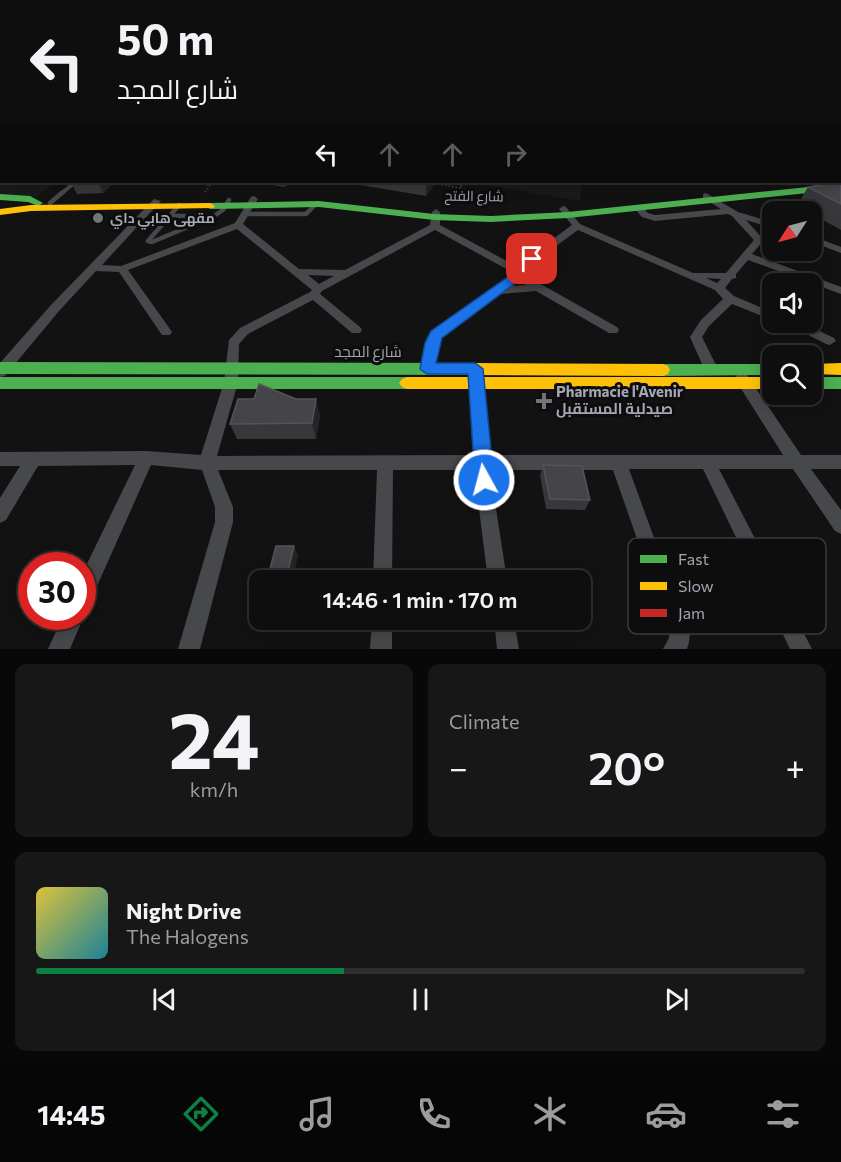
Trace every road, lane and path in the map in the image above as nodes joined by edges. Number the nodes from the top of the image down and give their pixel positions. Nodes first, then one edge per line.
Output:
1 (74, 183) edge
2 (194, 183) edge
3 (433, 183) edge
4 (463, 183) edge
5 (841, 184) edge
6 (210, 185) joint
7 (460, 188) junction
8 (841, 189) edge
9 (205, 192) dead end
10 (477, 193) dead end
11 (0, 197) edge
12 (710, 198) junction
13 (228, 202) junction
14 (154, 203) junction
15 (40, 205) junction
16 (179, 205) junction
17 (250, 206) junction
18 (359, 206) junction
19 (0, 208) edge
20 (638, 208) junction
21 (566, 212) junction
22 (731, 213) junction
23 (169, 216) junction
24 (214, 216) junction
25 (435, 218) junction
26 (762, 224) edge
27 (238, 225) junction
28 (577, 226) junction
29 (762, 237) edge
30 (759, 240) junction
31 (822, 243) edge
32 (841, 250) edge
33 (747, 256) junction
34 (92, 268) junction
35 (122, 269) junction
36 (297, 272) junction
37 (346, 273) junction
38 (517, 273) junction
39 (690, 275) junction
40 (732, 276) junction
41 (538, 287) junction
42 (719, 288) junction
43 (498, 291) junction
44 (841, 291) edge
45 (316, 292) junction
46 (730, 299) junction
47 (762, 312) edge
48 (356, 330) dead end
49 (613, 330) dead end
50 (166, 332) dead end
51 (814, 333) edge
52 (830, 340) dead end
53 (1, 369) edge
54 (427, 369) junction
55 (711, 369) junction
56 (822, 369) edge
57 (841, 369) edge
58 (762, 372) edge
59 (231, 375) junction
60 (475, 375) junction
61 (741, 376) junction
62 (762, 380) edge
63 (0, 383) edge
64 (822, 383) edge
65 (841, 383) edge
66 (146, 458) junction
67 (0, 459) edge
68 (33, 459) junction
69 (482, 460) junction
70 (207, 462) junction
71 (385, 462) junction
72 (618, 462) junction
73 (707, 462) junction
74 (797, 462) junction
75 (841, 462) edge
76 (0, 514) edge
77 (841, 525) edge
78 (645, 538) edge
79 (745, 538) edge
80 (96, 567) edge
81 (382, 570) edge
82 (497, 570) edge
83 (68, 630) edge
84 (382, 630) edge
85 (505, 630) edge
86 (680, 634) edge
87 (793, 634) edge
88 (59, 649) edge
89 (189, 649) edge
90 (381, 649) edge
91 (508, 649) edge
92 (674, 649) edge
93 (801, 649) edge

1 - 15 lane
2 - 6 path
3 - 7 path
4 - 7 path
5 - 12 street, شارع الفتح
6 - 9 path
7 - 10 path
8 - 12 street, شارع الفتح
11 - 15 street, شارع الفتح
12 - 20 street, شارع الفتح
12 - 21 street, شارع الفتح
12 - 22 street
13 - 14 street, شارع الفتح
13 - 16 street, شارع الفتح
13 - 17 street, شارع الفتح
13 - 24 lane
14 - 15 street, شارع الفتح
14 - 15 street, شارع الفتح
14 - 16 street, شارع الفتح
14 - 34 street
15 - 19 street
16 - 23 lane
17 - 18 street, شارع الفتح
17 - 18 street, شارع الفتح
17 - 27 street
18 - 25 street, شارع الفتح
20 - 21 street, شارع الفتح
20 - 22 street
21 - 25 street, شارع الفتح
21 - 28 street
22 - 26 street
22 - 30 street
23 - 24 lane
23 - 24 lane
25 - 37 street
25 - 38 street
27 - 35 street
27 - 36 street
28 - 38 street
28 - 39 street
29 - 30 street
30 - 33 street
31 - 32 street
33 - 40 street
33 - 44 street
34 - 35 street
34 - 53 street
35 - 50 street
36 - 37 street
36 - 45 street
37 - 45 street
38 - 41 street
38 - 43 street
39 - 40 street
39 - 42 street
40 - 42 street
41 - 43 street
41 - 49 street
42 - 46 street
43 - 54 street
45 - 48 street
45 - 59 street
46 - 47 street
46 - 55 street
51 - 52 street
53 - 59 street, شارع المجد
54 - 59 street, شارع المجد
54 - 60 street, شارع المجد
55 - 60 street, شارع المجد
55 - 61 street, شارع المجد
56 - 57 street
58 - 61 street, شارع المجد
59 - 60 street, شارع المجد
59 - 63 street, شارع المجد
59 - 70 street
60 - 61 street, شارع المجد
60 - 69 street
61 - 62 street, شارع المجد
61 - 74 street
64 - 65 street
66 - 68 street
66 - 70 street
66 - 80 street
67 - 68 street
68 - 76 street
69 - 71 street
69 - 72 street
69 - 82 street
70 - 71 street
70 - 89 street
71 - 81 street
72 - 73 street
72 - 78 street
73 - 74 street
73 - 79 street
74 - 75 street
74 - 77 street
83 - 88 street
84 - 90 street
85 - 91 street
86 - 92 street
87 - 93 street

